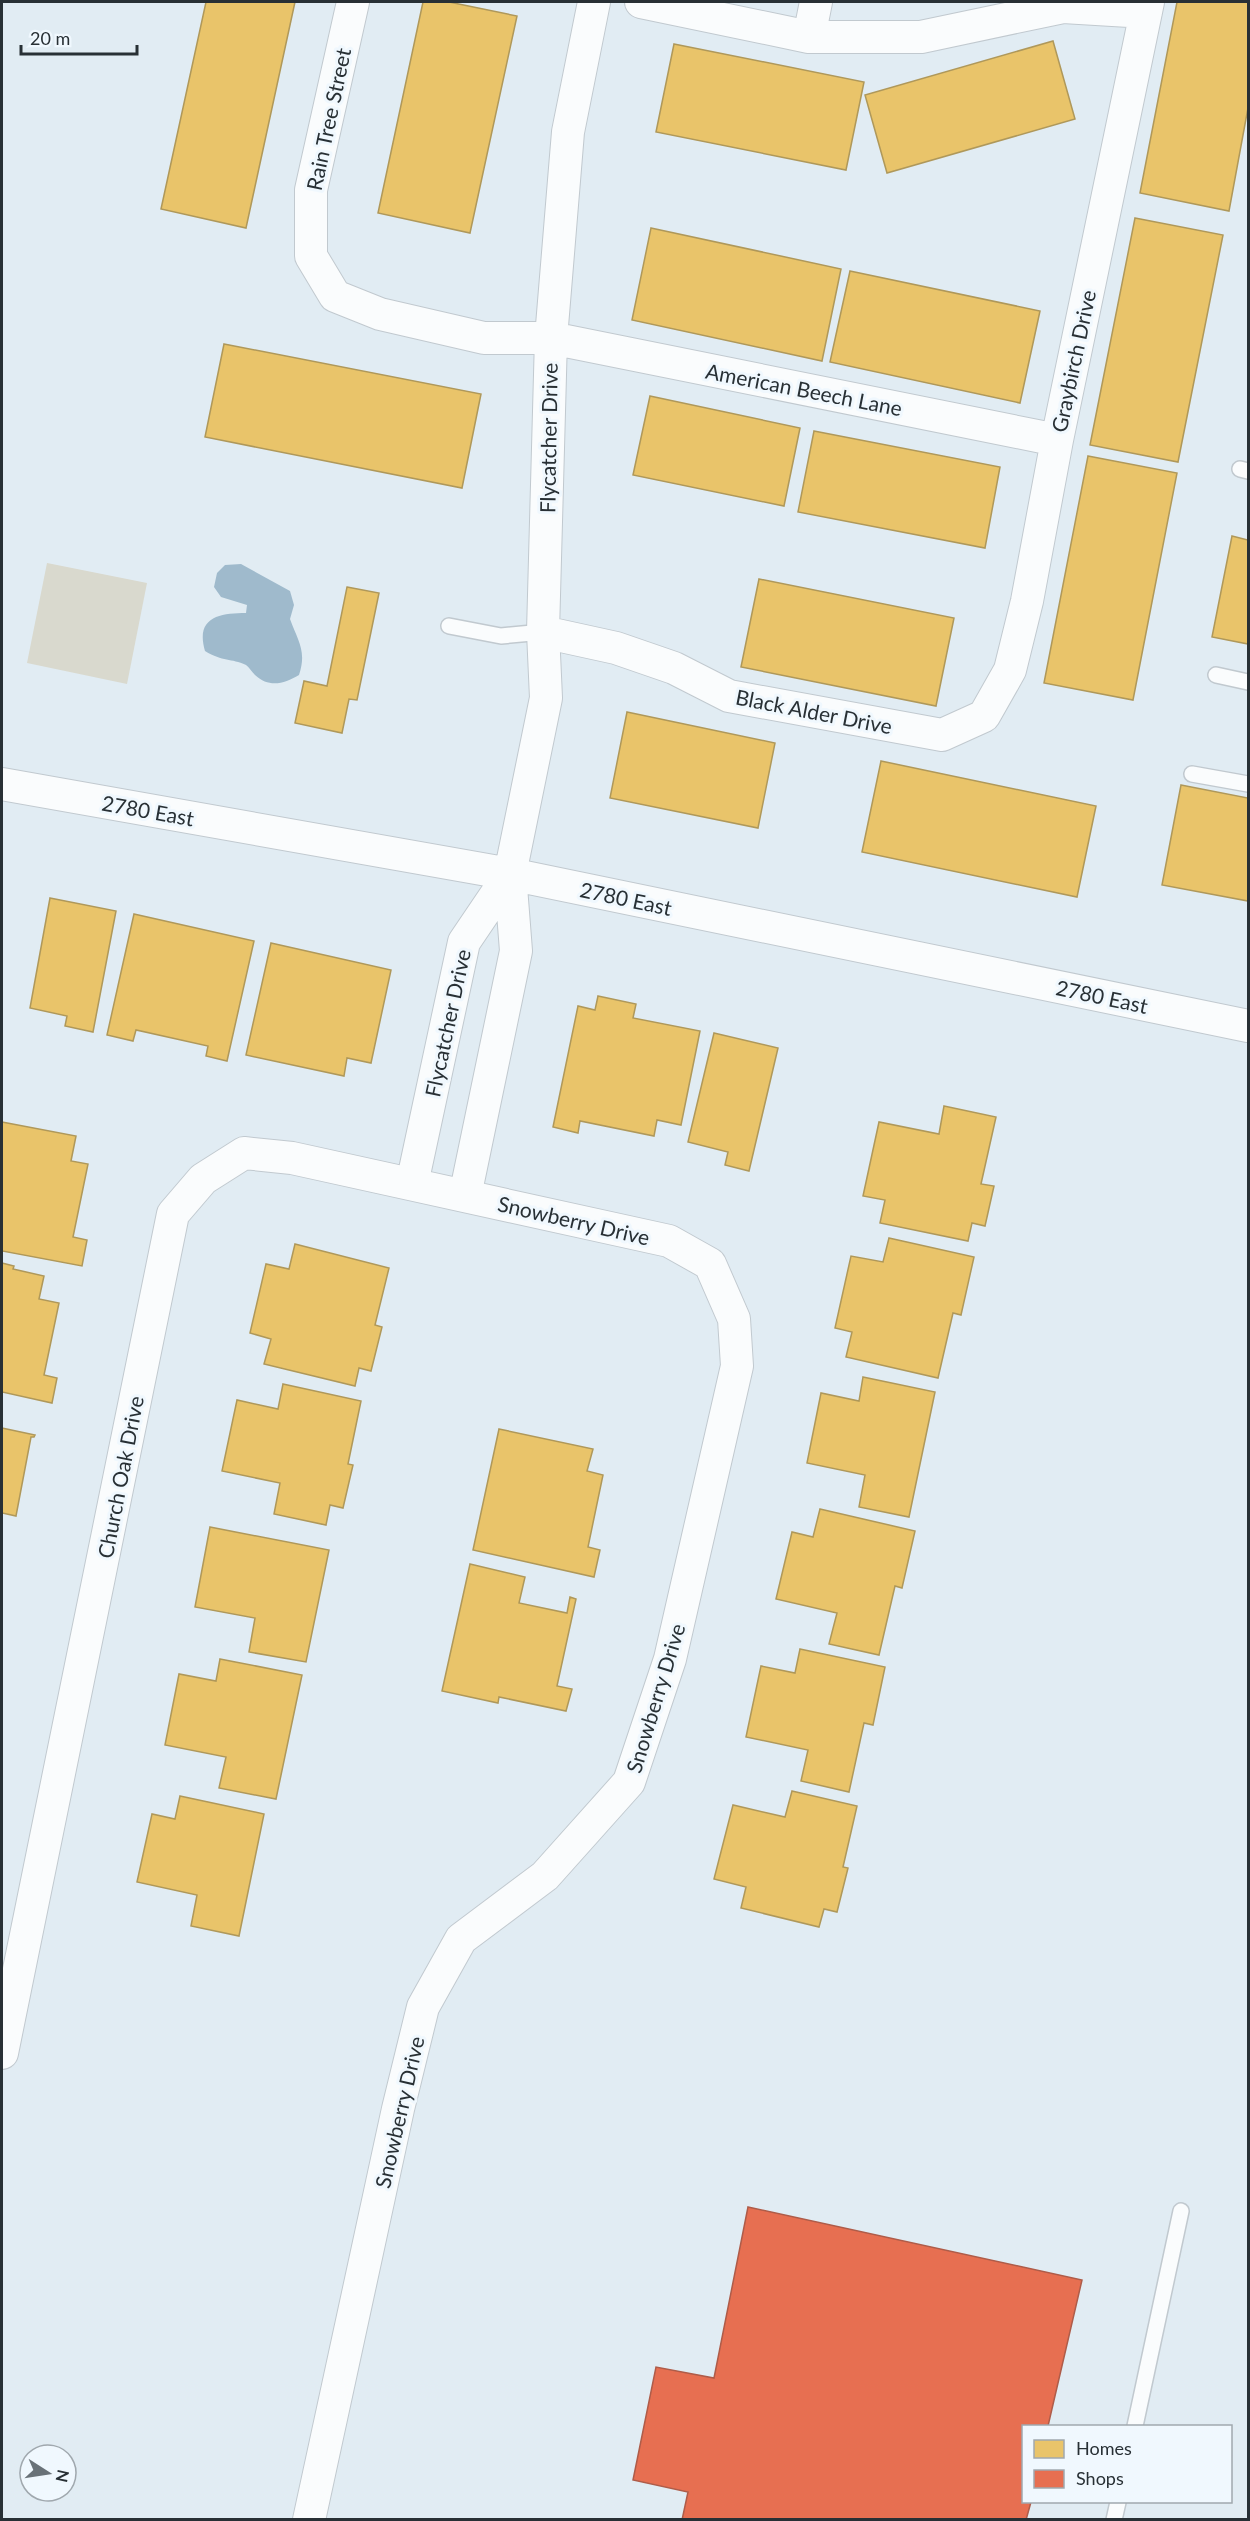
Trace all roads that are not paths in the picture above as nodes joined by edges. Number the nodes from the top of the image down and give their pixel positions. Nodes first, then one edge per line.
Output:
1 (353, 2) edge
2 (594, 2) edge
3 (641, 2) edge
4 (816, 2) edge
5 (1147, 7) edge
6 (809, 37) junction
7 (551, 338) junction
8 (1057, 440) junction
9 (449, 626) dead end
10 (543, 632) junction
11 (1216, 675) dead end
12 (1248, 682) edge
13 (984, 716) joint
14 (1192, 774) dead end
15 (2, 784) edge
16 (1248, 784) edge
17 (510, 874) junction
18 (1248, 1026) edge
19 (412, 1184) junction
20 (465, 1196) junction
21 (2, 2053) edge
22 (1181, 2211) dead end
23 (1135, 2425) edge
24 (1118, 2503) edge
25 (309, 2520) edge
26 (1114, 2520) edge

1 - 7 street, Rain Tree Street
2 - 7 street, Flycatcher Drive
3 - 6 street
4 - 6 street
5 - 6 street
5 - 8 street, Graybirch Drive
7 - 8 street, American Beech Lane
7 - 10 street, Flycatcher Drive
8 - 13 street, Graybirch Drive
9 - 10 lane
10 - 13 street, Black Alder Drive
10 - 17 street, Flycatcher Drive
11 - 12 lane
14 - 16 lane
15 - 17 street, 2780 East
17 - 18 street, 2780 East
17 - 19 street, Flycatcher Drive
17 - 20 street, Flycatcher Drive
19 - 20 street, Church Oak Drive
19 - 21 street, Church Oak Drive
20 - 25 street, Snowberry Drive
22 - 23 lane
24 - 26 lane

